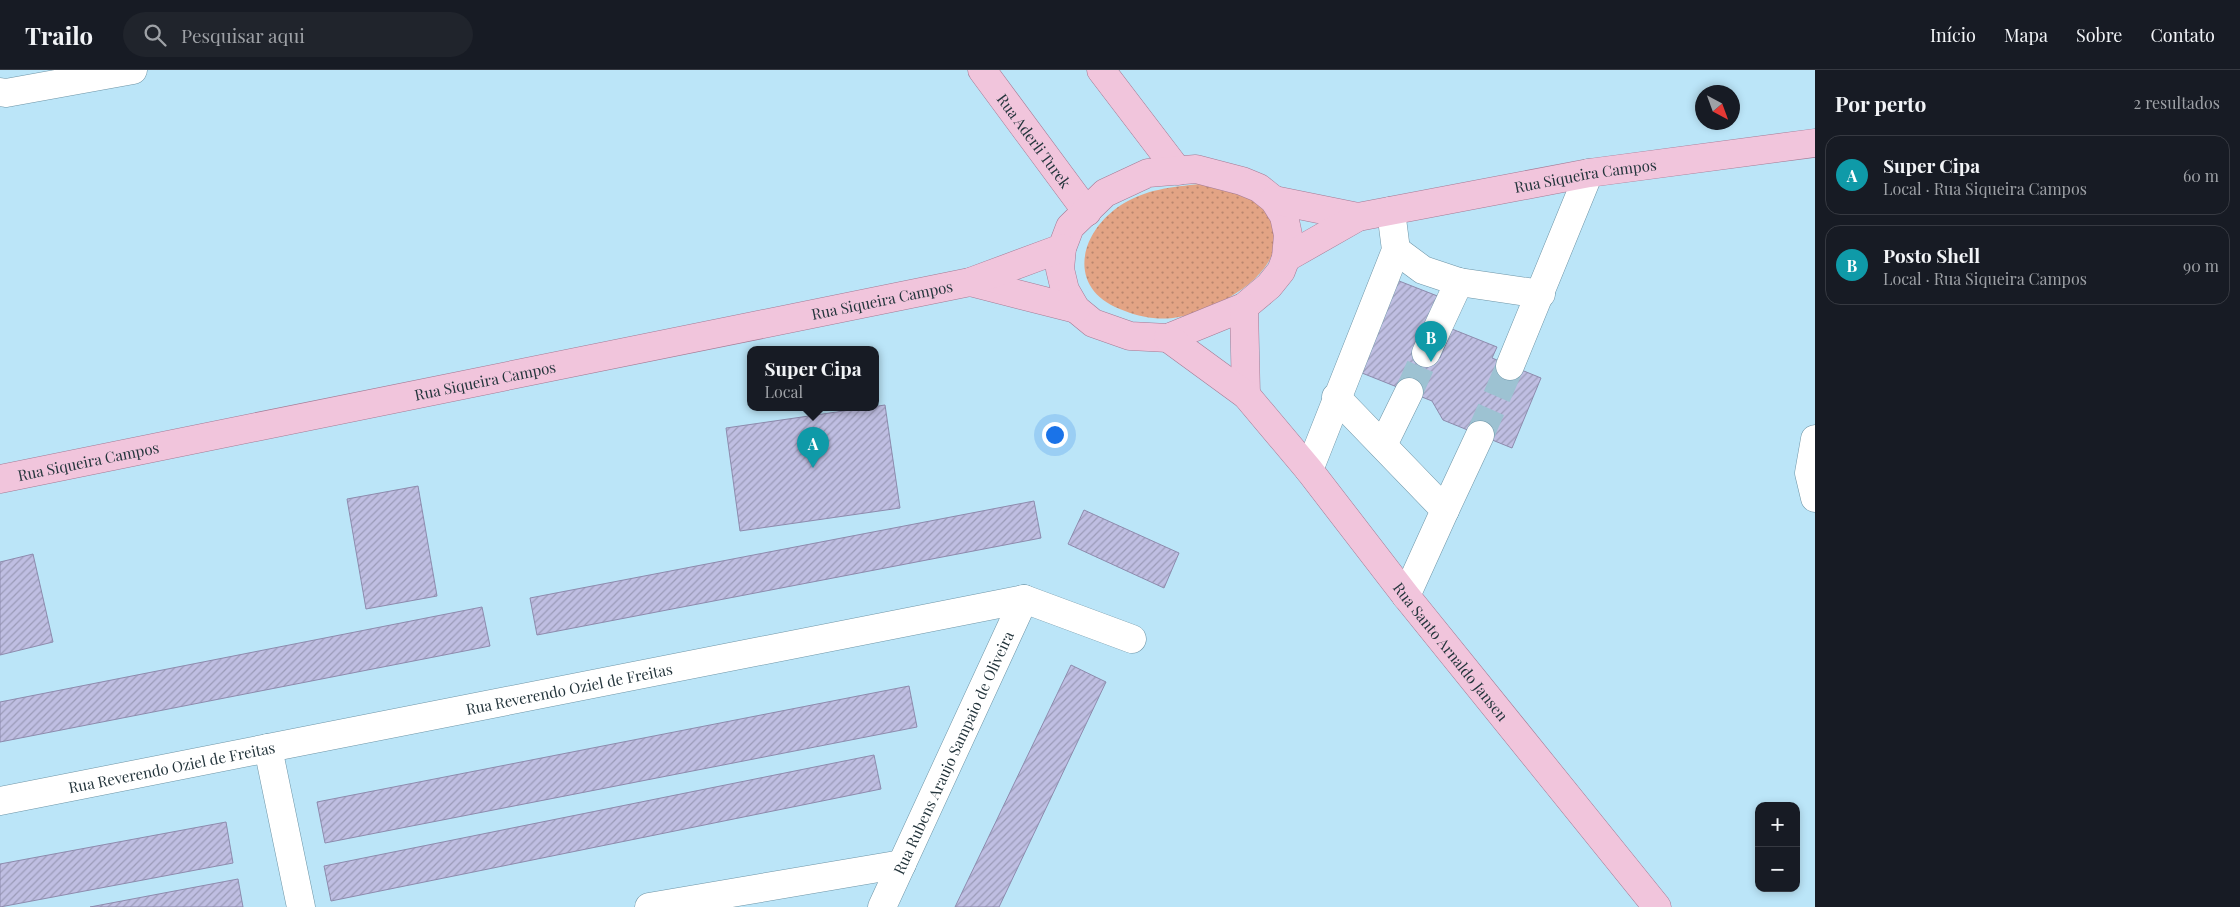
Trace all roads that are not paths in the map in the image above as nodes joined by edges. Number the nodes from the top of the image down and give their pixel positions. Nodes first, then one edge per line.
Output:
1 (133, 70) edge
2 (982, 70) edge
3 (1101, 70) edge
4 (0, 92) edge
5 (1815, 143) edge
6 (1178, 171) junction
7 (1589, 173) junction
8 (1274, 200) junction
9 (1391, 211) junction
10 (1087, 212) junction
11 (1358, 217) junction
12 (1062, 248) junction
13 (1396, 250) junction
14 (1286, 258) junction
15 (970, 282) junction
16 (1459, 282) junction
17 (1541, 294) junction
18 (1244, 307) junction
19 (1076, 309) junction
20 (1168, 338) junction
21 (1426, 353) tunnel mouth
22 (1510, 366) tunnel mouth
23 (1409, 392) tunnel mouth
24 (1246, 395) junction
25 (1336, 397) junction
26 (1480, 435) tunnel mouth
27 (1815, 439) edge
28 (1383, 445) junction
29 (1309, 470) junction
30 (0, 479) edge
31 (1815, 498) edge
32 (1445, 510) junction
33 (1406, 596) junction
34 (1024, 599) junction
35 (1132, 639) dead end
36 (268, 748) junction
37 (0, 801) edge
38 (902, 864) junction
39 (300, 907) edge
40 (649, 907) edge
41 (882, 907) edge
42 (1657, 907) edge

1 - 4 street
2 - 10 main road, Rua Aderli Turek
3 - 6 main road
5 - 7 main road, Rua Siqueira Campos
6 - 8 main road
6 - 10 main road
7 - 9 main road, Rua Siqueira Campos
7 - 17 street
8 - 11 main road, Rua Siqueira Campos
8 - 14 main road
9 - 11 main road, Rua Siqueira Campos
9 - 13 street
10 - 12 main road
11 - 14 main road, Rua Siqueira Campos
12 - 15 main road, Rua Siqueira Campos
12 - 19 main road
13 - 16 street
13 - 25 street
14 - 18 main road
15 - 19 main road, Rua Siqueira Campos
15 - 30 main road, Rua Siqueira Campos
16 - 17 street
16 - 21 street
17 - 22 street
18 - 20 main road
18 - 24 main road
19 - 20 main road
20 - 24 main road, Rua Santo Arnaldo Jansen
23 - 28 street
24 - 29 main road, Rua Santo Arnaldo Jansen
25 - 28 street
25 - 29 street
26 - 32 street
27 - 31 street
28 - 32 street
29 - 33 main road, Rua Santo Arnaldo Jansen
32 - 33 street
33 - 42 main road, Rua Santo Arnaldo Jansen
34 - 35 street
34 - 36 street, Rua Reverendo Oziel de Freitas
34 - 38 street, Rua Rubens Araujo Sampaio de Oliveira
36 - 37 street, Rua Reverendo Oziel de Freitas
36 - 39 street
38 - 40 street
38 - 41 street, Rua Rubens Araujo Sampaio de Oliveira

